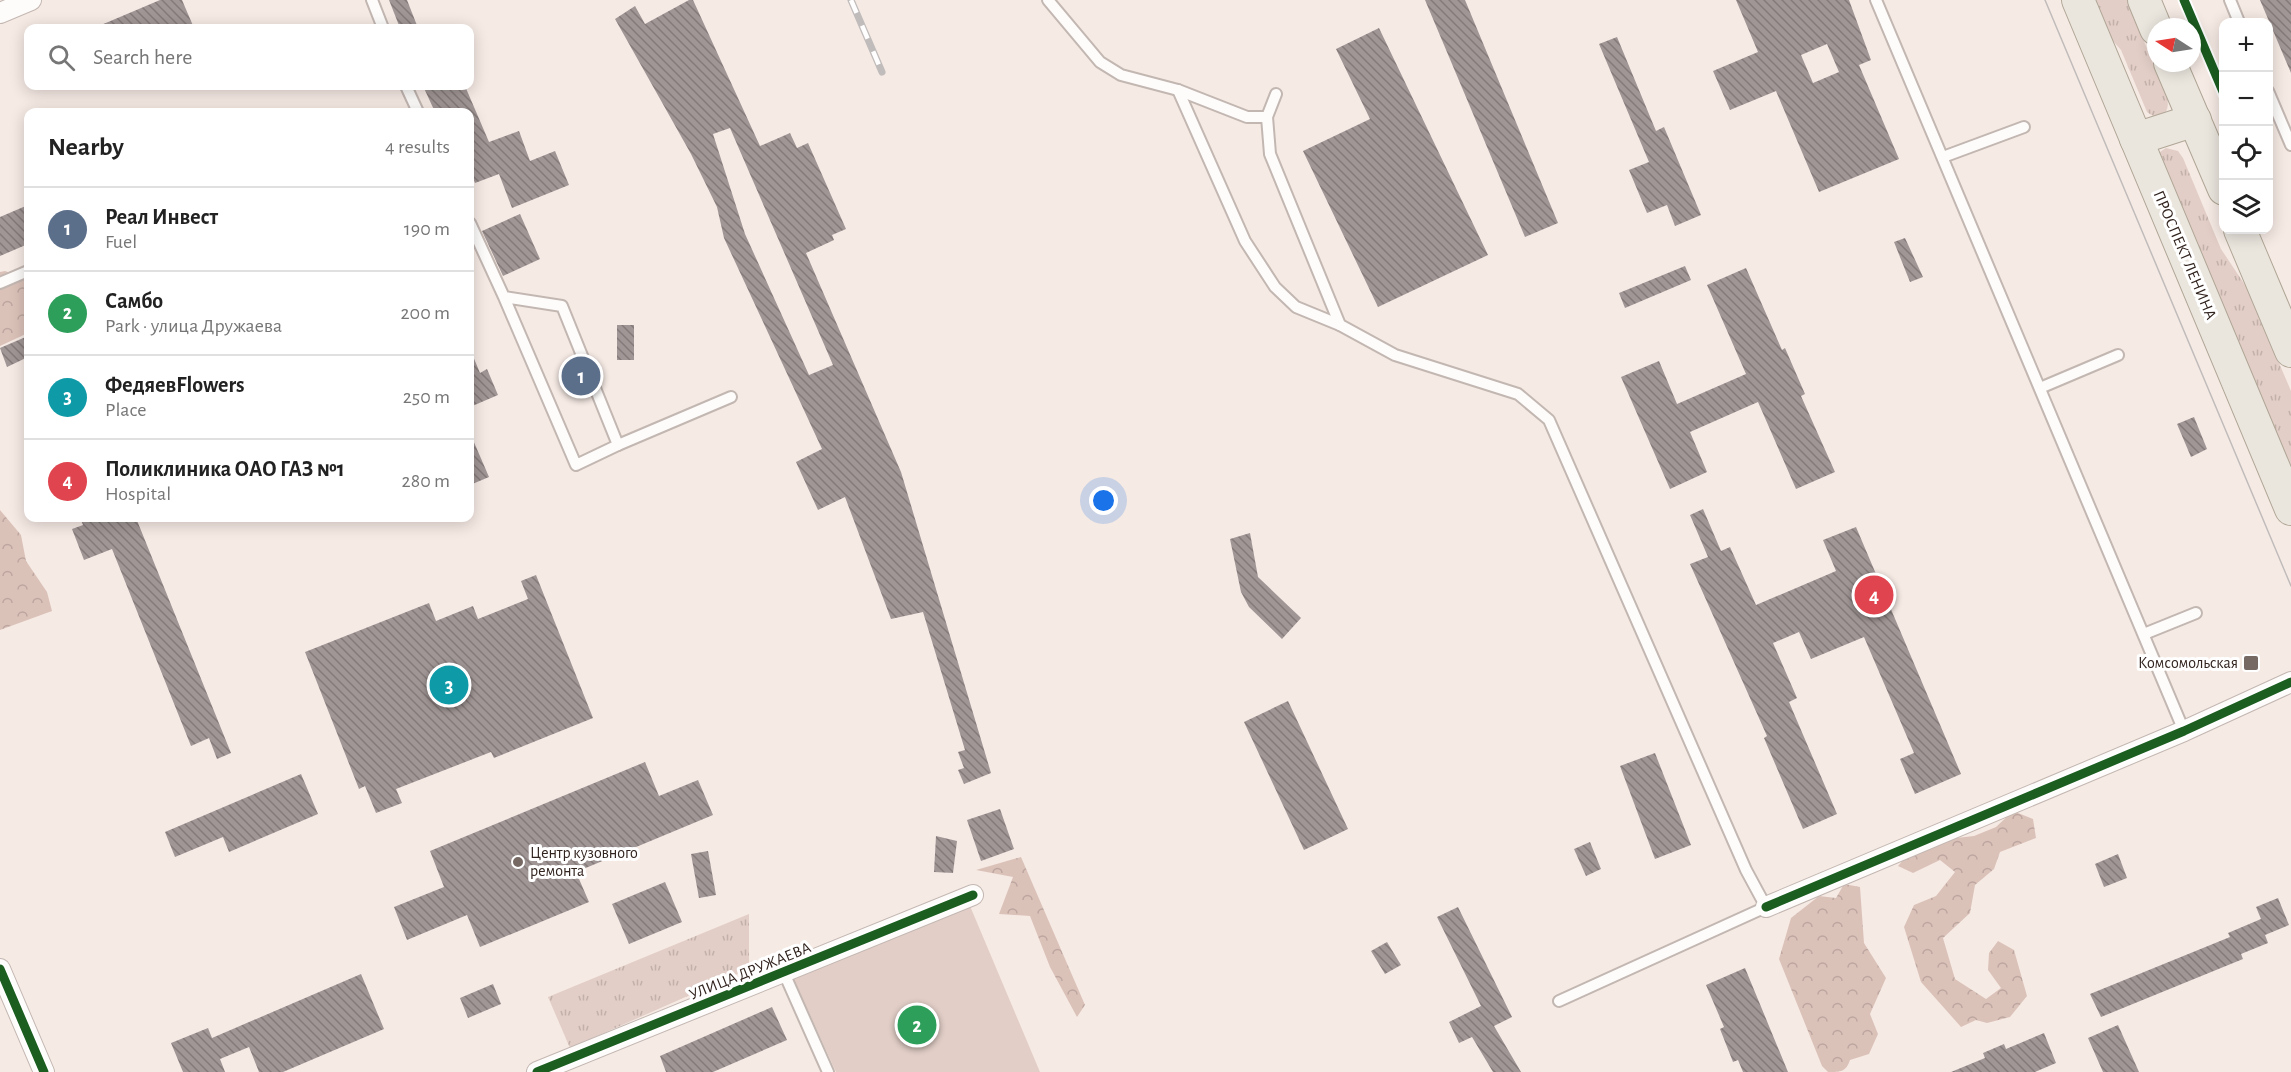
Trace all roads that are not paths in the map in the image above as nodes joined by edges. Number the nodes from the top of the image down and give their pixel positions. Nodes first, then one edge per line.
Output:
1 (31, 0) edge
2 (372, 0) edge
3 (1048, 0) edge
4 (2078, 0) edge
5 (2144, 0) edge
6 (2230, 0) edge
7 (1881, 1) edge
8 (0, 13) edge
9 (2151, 18) edge
10 (2238, 18) edge
11 (381, 24) edge
12 (2174, 72) edge
13 (408, 90) edge
14 (1178, 90) junction
15 (1276, 94) dead end
16 (2273, 103) edge
17 (416, 108) edge
18 (1266, 117) junction
19 (2195, 120) junction
20 (2024, 127) dead end
21 (2136, 139) junction
22 (2291, 145) edge
23 (1943, 157) junction
24 (2219, 180) edge
25 (474, 232) edge
26 (2242, 234) edge
27 (24, 273) edge
28 (0, 283) edge
29 (504, 297) junction
30 (1340, 325) junction
31 (2291, 351) edge
32 (2118, 355) dead end
33 (2040, 388) junction
34 (731, 397) dead end
35 (618, 445) junction
36 (2291, 510) edge
37 (2196, 613) dead end
38 (2144, 634) junction
39 (2291, 682) edge
40 (2184, 730) junction
41 (973, 896) dead end
42 (1766, 907) junction
43 (0, 969) edge
44 (784, 973) junction
45 (1559, 1000) dead end
46 (44, 1072) edge
47 (537, 1072) edge
48 (828, 1072) edge

1 - 8 street
2 - 11 lane
3 - 14 lane
4 - 21 main road, ПРОСПЕКТ ЛЕНИНА
5 - 9 main road
6 - 10 lane
7 - 23 lane
12 - 19 main road
13 - 17 lane
14 - 18 lane
14 - 30 lane
15 - 18 lane
16 - 22 lane
18 - 30 lane
19 - 21 main road
19 - 24 main road
20 - 23 lane
21 - 36 main road, ПРОСПЕКТ ЛЕНИНА
23 - 33 lane
25 - 29 lane
26 - 31 main road
27 - 28 lane
29 - 35 lane
29 - 35 lane
30 - 42 lane
32 - 33 lane
33 - 38 lane
34 - 35 lane
37 - 38 lane
38 - 40 lane
39 - 40 street
40 - 42 street
41 - 44 street, УЛИЦА ДРУЖАЕВА
42 - 45 lane
43 - 46 street
44 - 47 street, УЛИЦА ДРУЖАЕВА
44 - 48 lane

